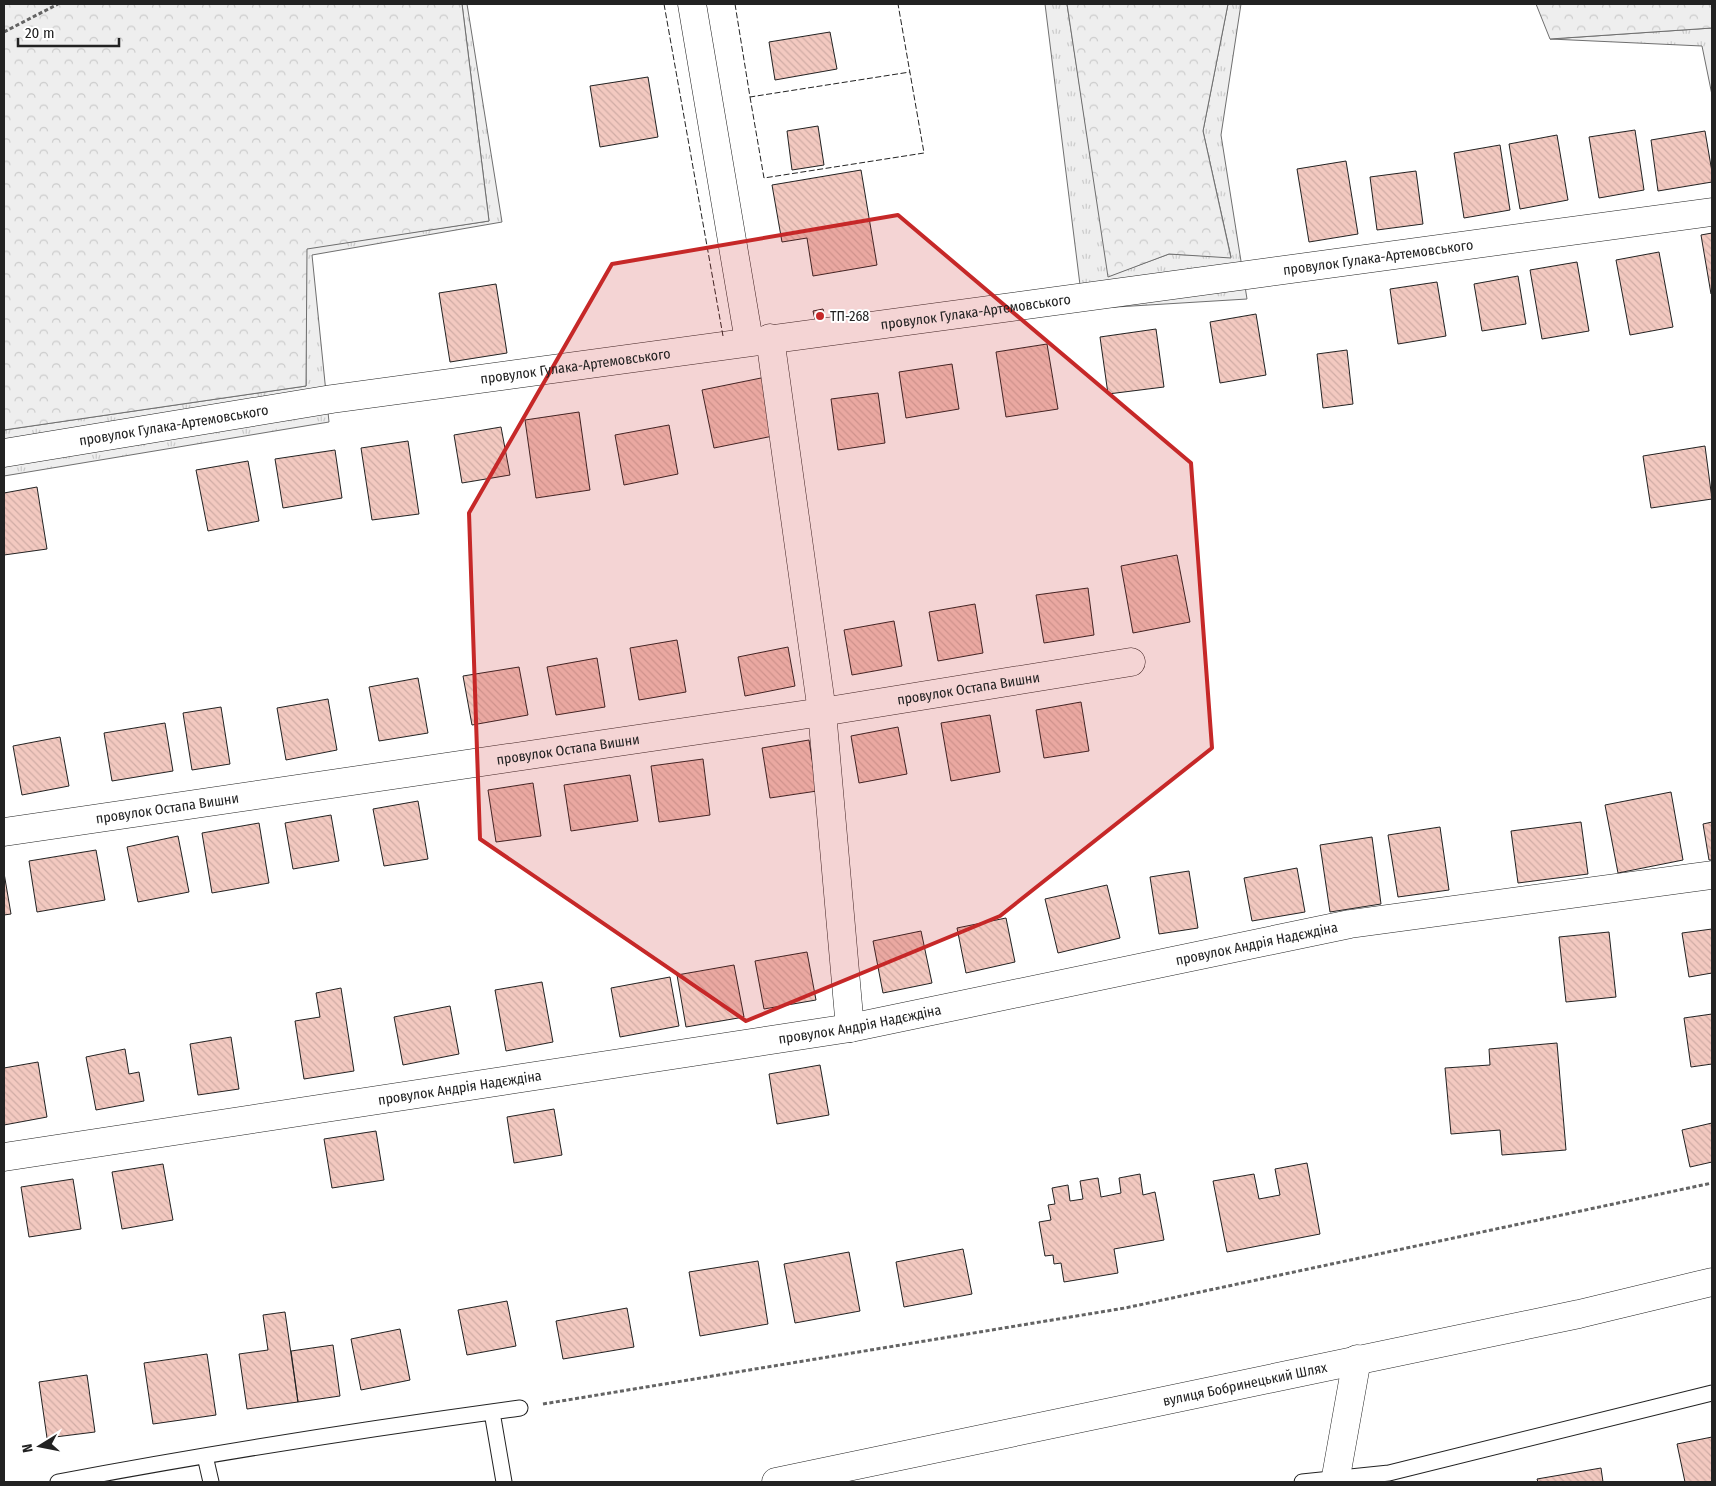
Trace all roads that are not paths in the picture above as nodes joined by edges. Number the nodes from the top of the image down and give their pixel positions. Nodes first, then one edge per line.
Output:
1 (692, 4) edge
2 (1712, 212) edge
3 (760, 340) junction
4 (4, 453) edge
5 (1131, 662) dead end
6 (822, 712) junction
7 (4, 832) edge
8 (1712, 875) edge
9 (850, 1028) junction
10 (4, 1157) edge
11 (1712, 1282) edge
12 (1357, 1359) junction
13 (1712, 1393) edge
14 (520, 1408) road end
15 (492, 1412) junction
16 (205, 1456) junction
17 (117, 1477) edge
18 (1336, 1480) edge
19 (58, 1482) edge
20 (211, 1482) edge
21 (504, 1482) edge
22 (776, 1482) edge
23 (1302, 1482) edge

1 - 3 street
2 - 3 street, провулок Гулака-Артемовського
3 - 4 street, провулок Гулака-Артемовського
3 - 6 street
5 - 6 street, провулок Остапа Вишни
6 - 7 street, провулок Остапа Вишни
6 - 9 street
8 - 9 street, провулок Андрія Надєждіна
9 - 10 street, провулок Андрія Надєждіна
11 - 12 street, вулиця Бобринецький Шлях
12 - 18 street
12 - 22 street, вулиця Бобринецький Шлях
13 - 18 lane
14 - 15 lane
15 - 16 lane
15 - 21 lane
16 - 17 lane
16 - 20 lane
17 - 19 lane
18 - 23 lane

